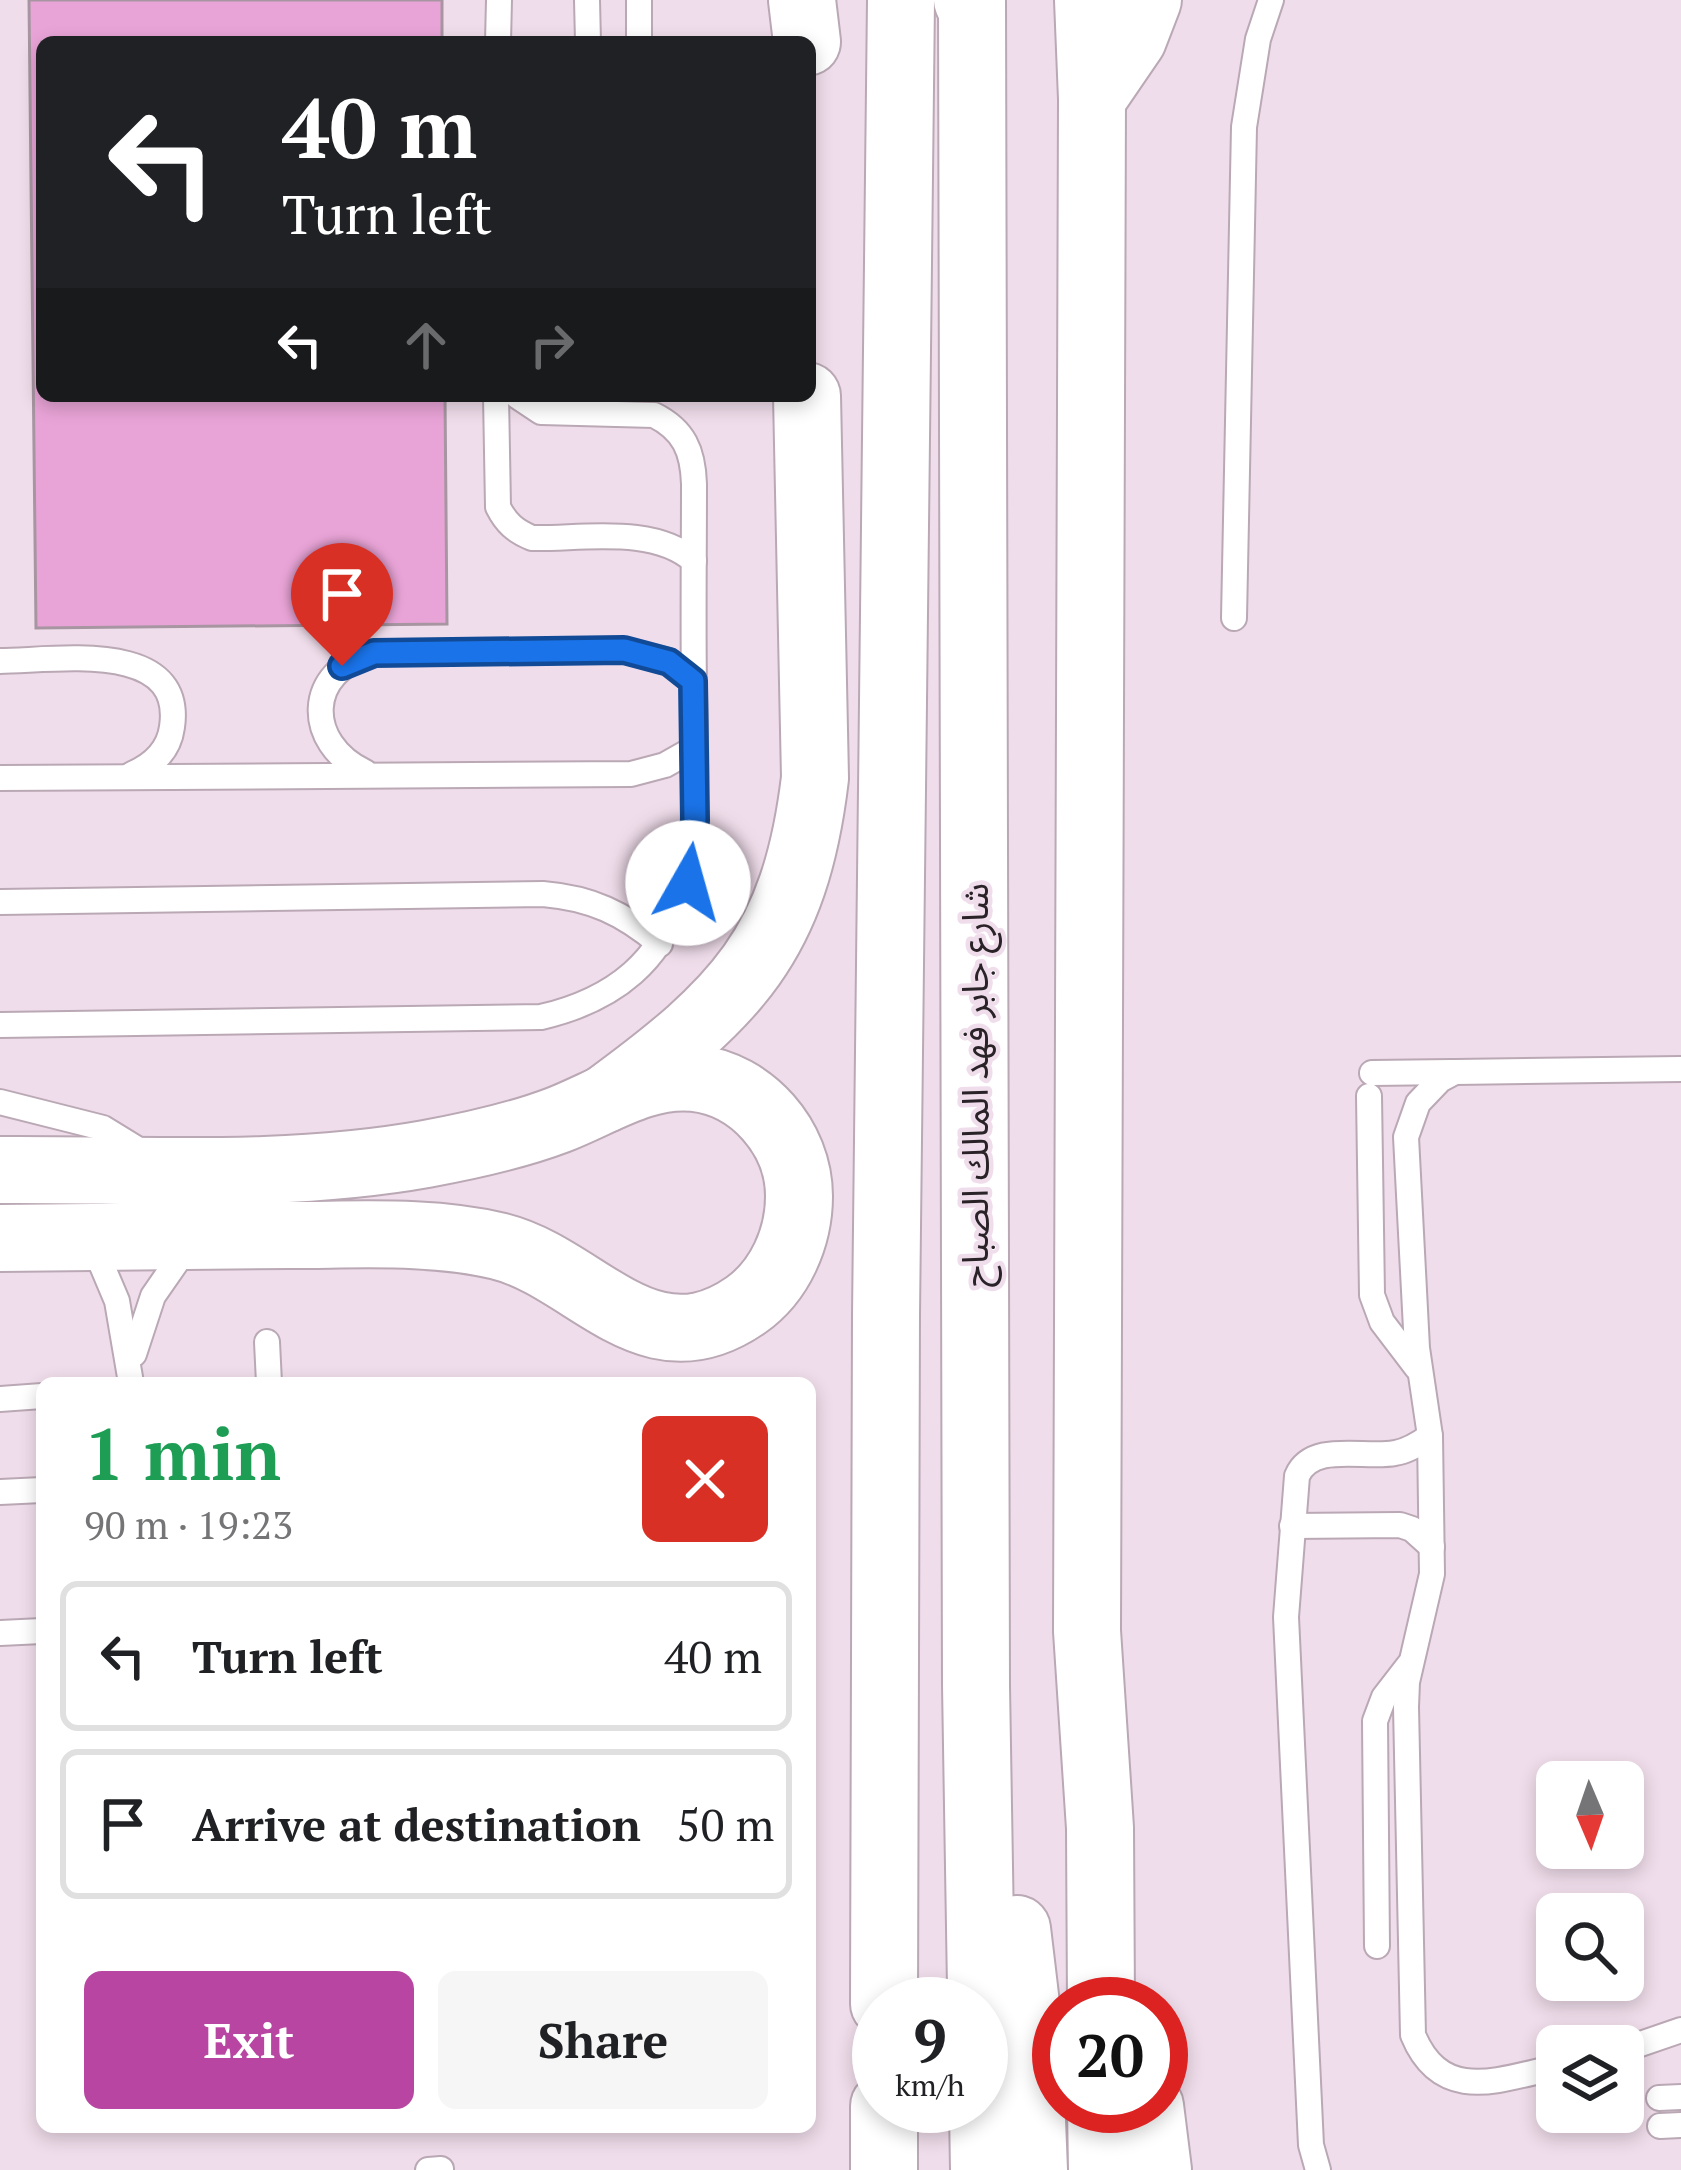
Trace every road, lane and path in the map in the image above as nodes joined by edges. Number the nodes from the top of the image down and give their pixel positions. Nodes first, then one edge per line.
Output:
1 (499, 0) edge
2 (587, 0) edge
3 (639, 0) edge
4 (802, 0) edge
5 (866, 0) edge
6 (901, 0) edge
7 (1088, 0) edge
8 (1148, 0) edge
9 (1271, 0) edge
10 (970, 4) edge
11 (498, 36) edge
12 (588, 36) edge
13 (639, 36) edge
14 (805, 36) edge
15 (1091, 99) junction
16 (899, 108) junction
17 (496, 402) edge
18 (526, 402) edge
19 (807, 402) edge
20 (694, 561) junction
21 (1234, 618) dead end
22 (0, 662) edge
23 (693, 681) junction
24 (694, 748) junction
25 (370, 774) junction
26 (130, 775) junction
27 (0, 778) edge
28 (0, 902) edge
29 (660, 944) junction
30 (0, 1025) edge
31 (1681, 1069) edge
32 (1455, 1072) junction
33 (604, 1099) junction
34 (0, 1102) edge
35 (162, 1169) junction
36 (0, 1170) edge
37 (196, 1235) junction
38 (90, 1237) junction
39 (0, 1238) edge
40 (267, 1342) dead end
41 (1420, 1371) junction
42 (131, 1376) edge
43 (269, 1377) edge
44 (36, 1396) edge
45 (0, 1399) edge
46 (1430, 1436) junction
47 (36, 1490) edge
48 (0, 1492) edge
49 (1292, 1526) junction
50 (1432, 1547) junction
51 (36, 1631) edge
52 (0, 1633) edge
53 (1413, 1659) junction
54 (979, 1756) junction
55 (1100, 1828) junction
56 (1377, 1946) dead end
57 (884, 1977) edge
58 (980, 1977) edge
59 (1101, 1977) edge
60 (1130, 1977) edge
61 (1681, 2030) edge
62 (1644, 2043) edge
63 (1536, 2071) edge
64 (884, 2133) edge
65 (973, 2133) edge
66 (982, 2133) edge
67 (1102, 2133) edge
68 (1153, 2133) edge
69 (428, 2170) edge
70 (441, 2170) edge
71 (884, 2170) edge
72 (963, 2170) edge
73 (983, 2170) edge
74 (1034, 2170) edge
75 (1102, 2170) edge
76 (1158, 2170) edge
77 (1318, 2170) edge

1 - 11 lane
2 - 12 lane
3 - 13 lane
4 - 14 main road
5 - 16 main road
6 - 16 main road
7 - 15 main road
8 - 15 main road
9 - 21 lane
10 - 54 main road, شارع جابر فهد المالك الصباح
15 - 55 main road
16 - 57 main road
17 - 20 lane
18 - 20 lane
19 - 33 main road
20 - 23 lane
22 - 26 lane
23 - 24 lane
23 - 25 lane
24 - 25 lane
24 - 29 lane
25 - 26 lane
26 - 27 lane
28 - 29 lane
29 - 30 lane
31 - 32 lane
32 - 41 lane
32 - 41 lane
33 - 35 main road
33 - 37 main road
34 - 35 lane
35 - 36 main road
37 - 38 main road
37 - 42 lane
38 - 39 main road
38 - 42 lane
40 - 43 lane
41 - 46 lane
44 - 45 lane
46 - 49 lane
46 - 50 lane
47 - 48 lane
49 - 50 lane
49 - 77 lane
50 - 53 lane
51 - 52 lane
53 - 56 lane
53 - 63 lane
54 - 58 main road, شارع جابر فهد المالك الصباح
54 - 74 main road
55 - 59 main road
55 - 60 main road
61 - 62 lane
64 - 71 main road
65 - 72 main road
66 - 73 main road, شارع جابر فهد المالك الصباح
67 - 75 main road
68 - 76 main road
69 - 70 lane

